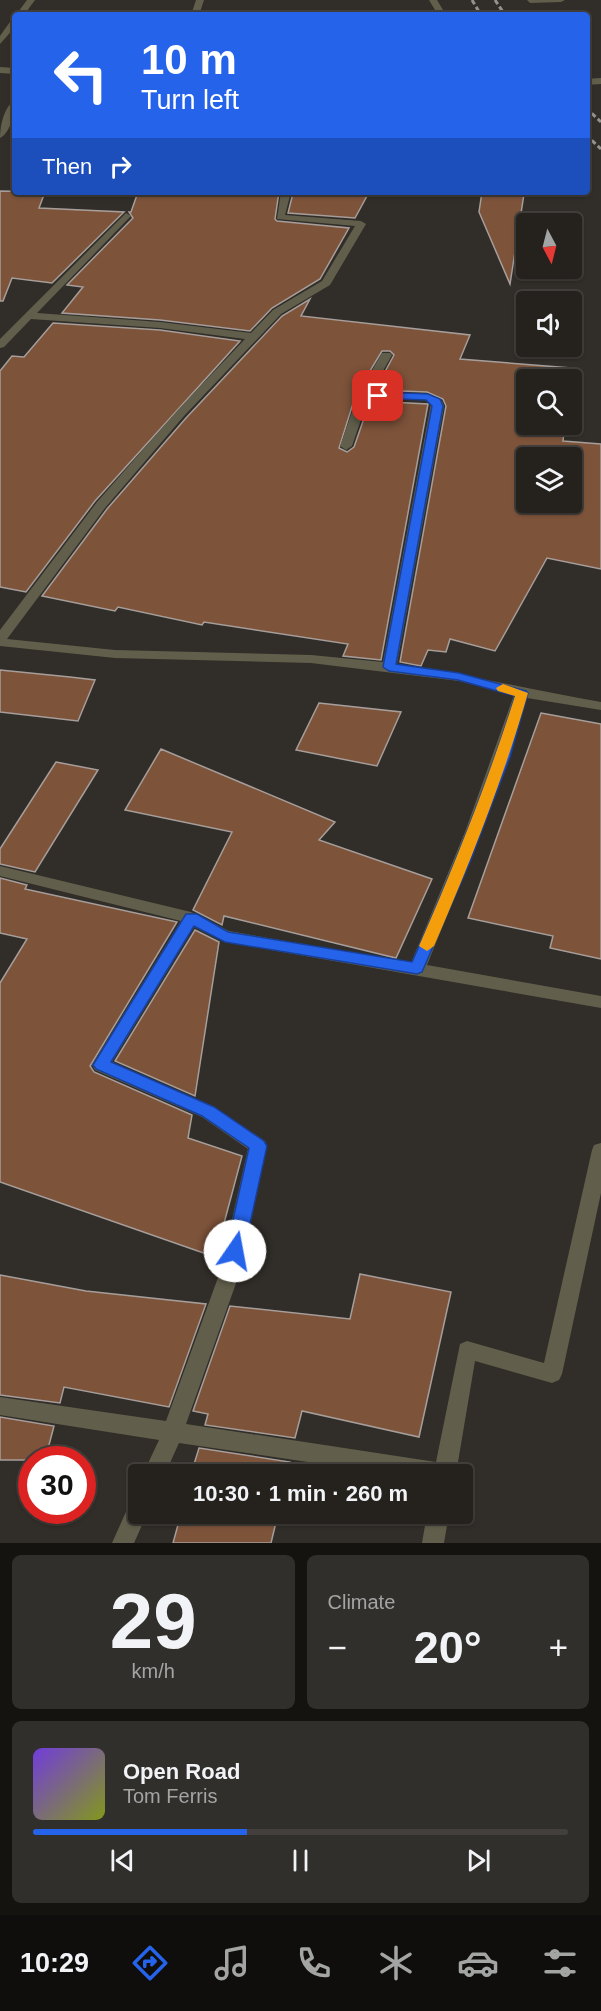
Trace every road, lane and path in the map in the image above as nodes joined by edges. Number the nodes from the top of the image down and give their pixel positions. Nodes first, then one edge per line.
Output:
1 (561, 0) edge
2 (530, 1) edge
3 (12, 25) edge
4 (0, 42) edge
5 (12, 109) edge
6 (0, 135) edge
7 (285, 195) edge
8 (126, 216) dead end
9 (30, 316) junction
10 (253, 337) junction
11 (0, 345) edge
12 (386, 355) dead end
13 (364, 395) junction
14 (346, 446) dead end
15 (0, 640) edge
16 (389, 667) junction
17 (522, 693) junction
18 (601, 706) edge
19 (0, 871) edge
20 (191, 918) junction
21 (417, 968) junction
22 (601, 1002) edge
23 (601, 1150) edge
24 (0, 1406) edge
25 (172, 1434) junction
26 (158, 1464) edge
27 (377, 1464) edge
28 (447, 1464) edge
29 (132, 1524) edge
30 (436, 1524) edge
31 (123, 1543) edge
32 (433, 1543) edge

1 - 2 street
3 - 4 street
5 - 6 street
7 - 10 street
8 - 9 street
9 - 10 street
9 - 11 street
10 - 15 street
12 - 13 street
13 - 14 street
13 - 16 street
15 - 16 street
16 - 17 street
17 - 18 street
17 - 21 street
19 - 20 street
20 - 21 street
20 - 25 street
21 - 22 street
23 - 28 street
24 - 25 street
25 - 26 street
25 - 27 street
29 - 31 street
30 - 32 street

